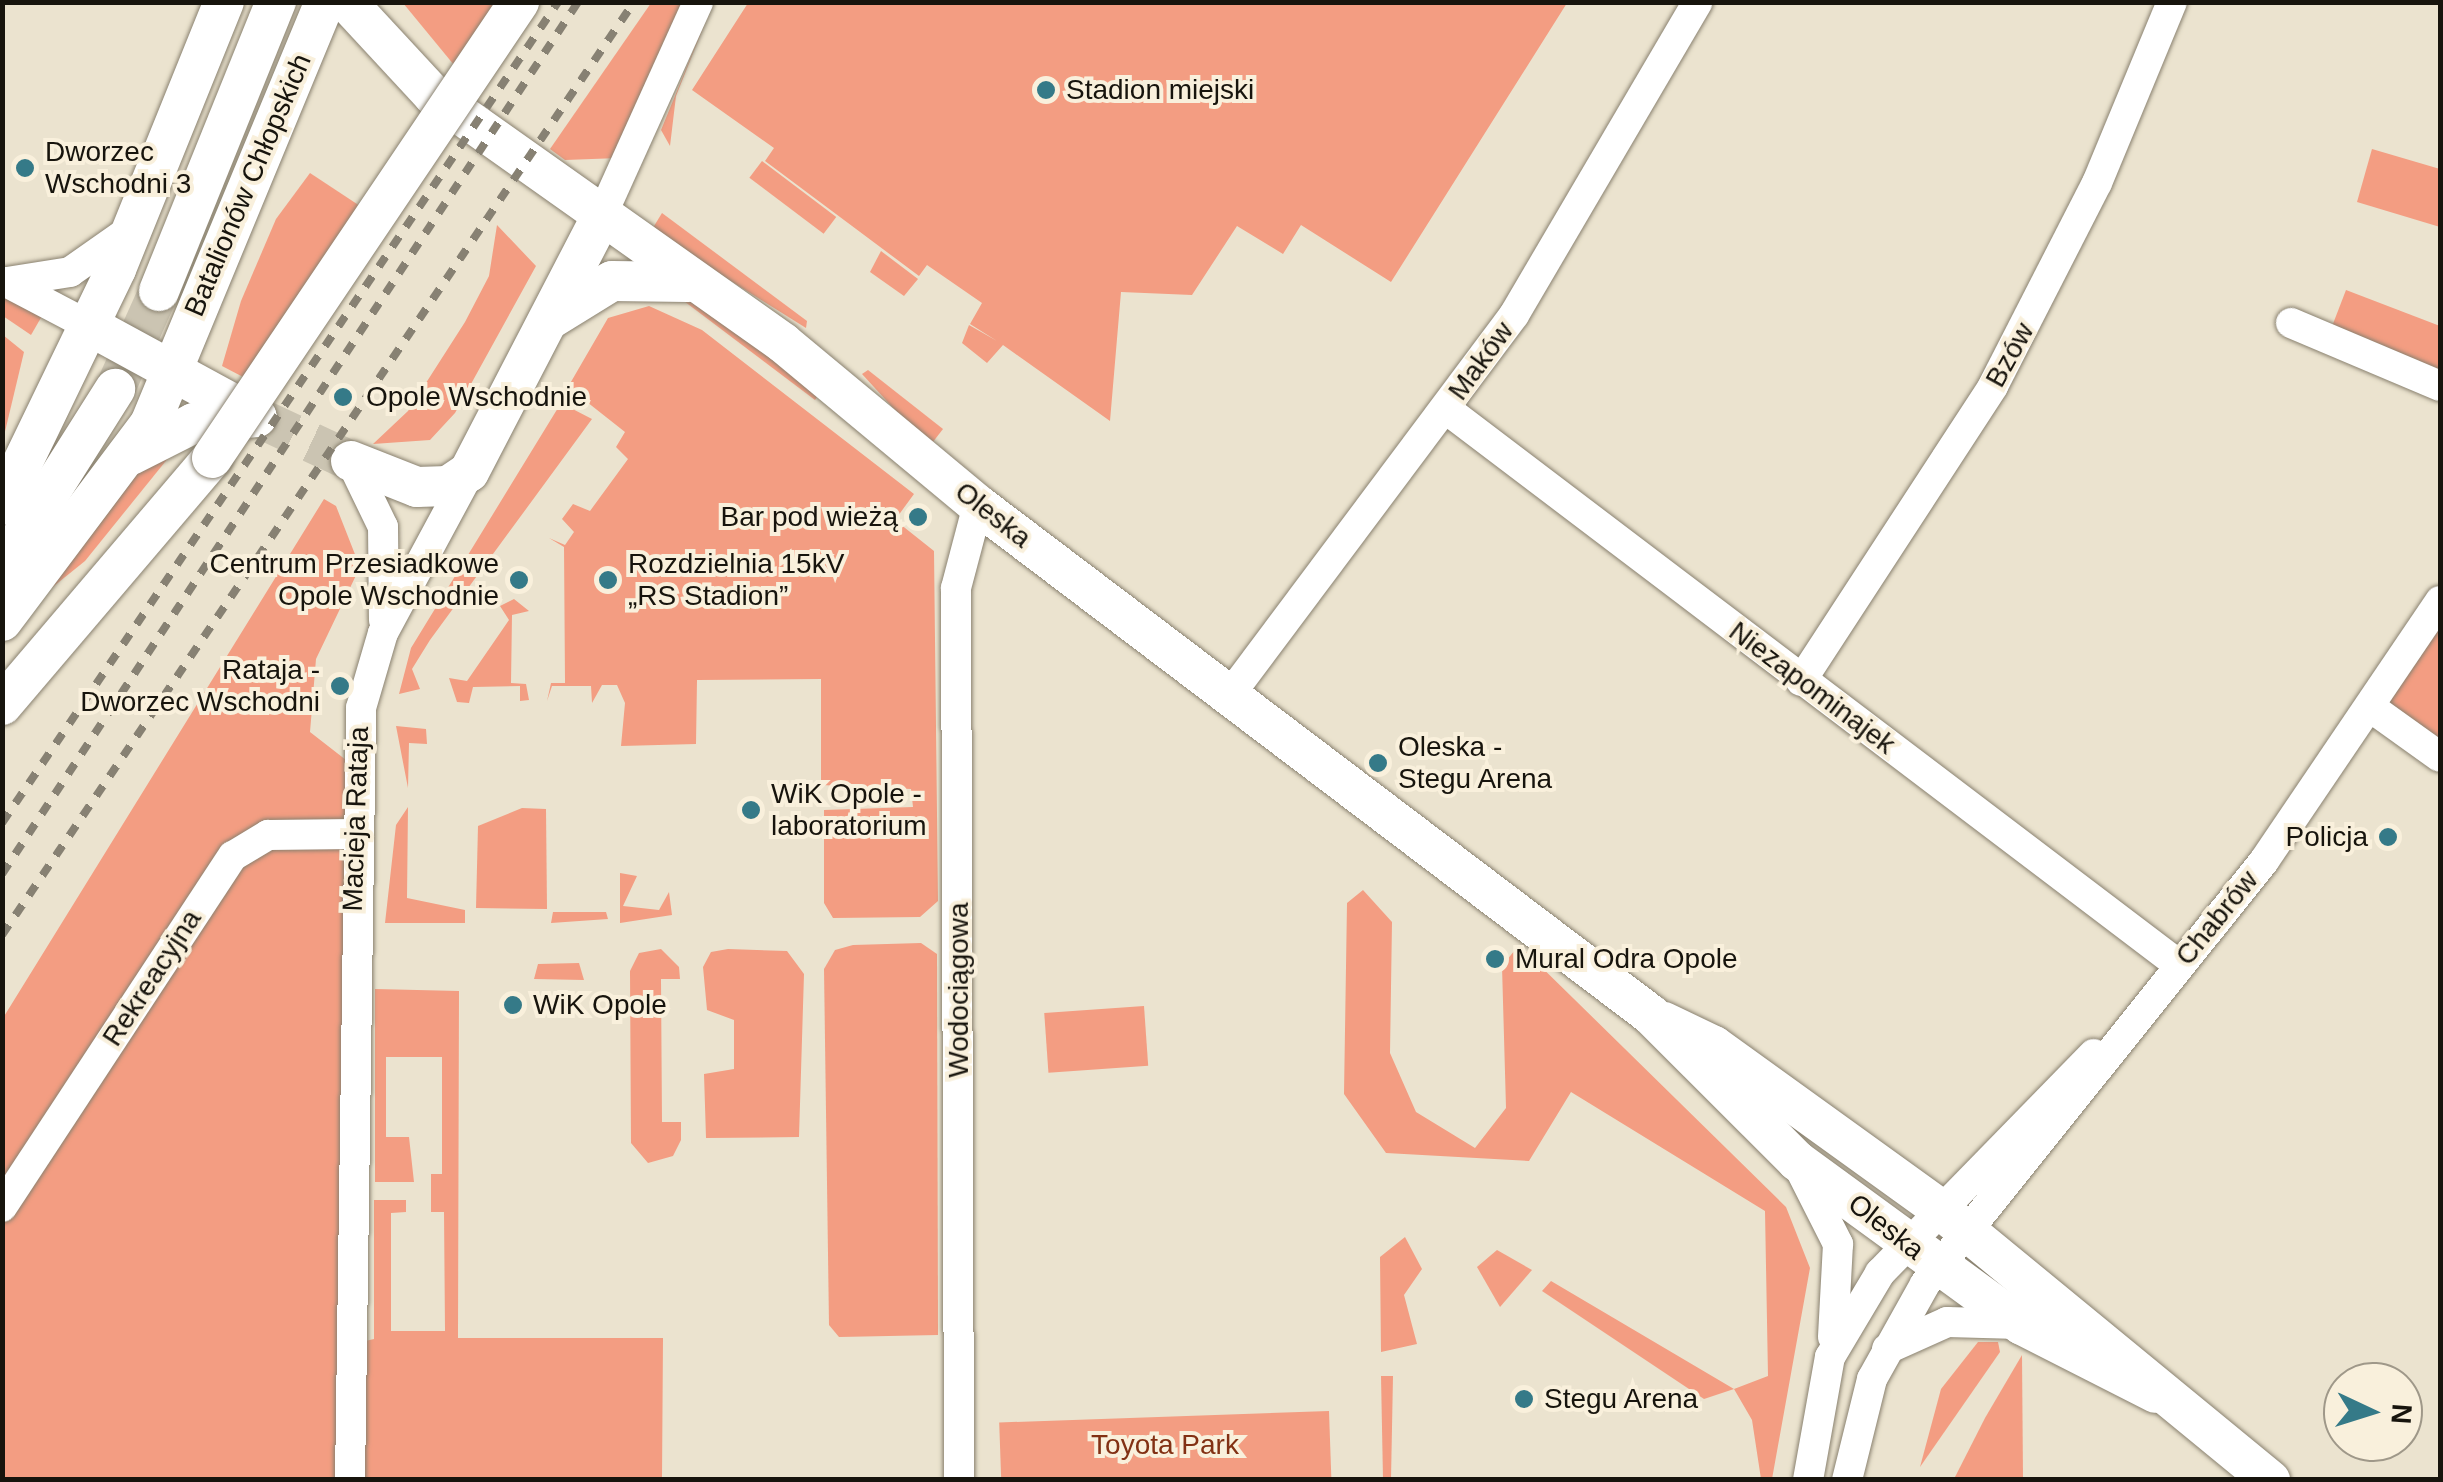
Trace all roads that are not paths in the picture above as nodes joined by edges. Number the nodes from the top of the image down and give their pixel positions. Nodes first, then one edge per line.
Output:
1 (224, 2) edge
2 (276, 2) edge
3 (325, 2) edge
4 (347, 2) edge
5 (518, 2) edge
6 (698, 2) edge
7 (1698, 2) edge
8 (2172, 2) edge
9 (602, 216) junction
10 (132, 228) junction
11 (5, 282) edge
12 (692, 282) junction
13 (159, 292) tunnel mouth
14 (552, 318) junction
15 (2291, 323) dead end
16 (88, 325) junction
17 (172, 368) junction
18 (2440, 386) edge
19 (116, 389) tunnel mouth
20 (1446, 409) junction
21 (131, 456) junction
22 (352, 461) joint
23 (469, 472) junction
24 (978, 505) junction
25 (2, 506) edge
26 (2, 568) edge
27 (2440, 601) edge
28 (2, 621) edge
29 (382, 633) junction
30 (1800, 681) junction
31 (1229, 696) junction
32 (2, 705) edge
33 (2373, 709) junction
34 (2440, 757) edge
35 (354, 834) junction
36 (2179, 965) junction
37 (1651, 1015) junction
38 (1798, 1161) junction
39 (2, 1207) edge
40 (1955, 1221) junction
41 (1922, 1255) junction
42 (2022, 1324) junction
43 (1884, 1350) junction
44 (1830, 1357) junction
45 (2156, 1393) junction
46 (350, 1480) edge
47 (959, 1480) edge
48 (1808, 1480) edge
49 (1846, 1480) edge
50 (2270, 1480) edge

1 - 10 main road
2 - 13 main road
3 - 17 main road, Batalionów Chłopskich
4 - 9 main road, Oleska
5 - 32 main road, bridge
6 - 9 street
7 - 20 street, Maków
8 - 30 street, Bzów
9 - 12 main road, Oleska
9 - 14 main road, Macieja Rataja
10 - 11 street
10 - 16 main road
11 - 16 street
12 - 14 main road
12 - 24 main road, Oleska
14 - 23 main road, Macieja Rataja
15 - 18 street
16 - 17 main road
16 - 25 main road
17 - 21 main road, Batalionów Chłopskich
17 - 21 main road
19 - 26 main road
20 - 30 street, Niezapominajek
20 - 31 street, Maków
21 - 28 main road
22 - 23 main road
22 - 29 street
23 - 29 street, Macieja Rataja
24 - 31 main road, Oleska
24 - 47 street, Wodociągowa
27 - 33 street, Chabrów
29 - 35 street, Macieja Rataja
30 - 36 street, Niezapominajek
31 - 37 main road, Oleska
33 - 34 street
33 - 36 street, Chabrów
35 - 39 street, Rekreacyjna
35 - 46 street, Macieja Rataja
36 - 40 street, Chabrów
37 - 38 main road, Oleska
37 - 40 main road, Oleska
38 - 41 main road, Oleska
38 - 44 street
40 - 41 street, Chabrów
40 - 45 main road, Oleska
41 - 42 main road, Oleska
41 - 43 street
41 - 44 street
42 - 43 street
42 - 45 main road, Oleska
43 - 49 street
44 - 48 street
45 - 50 main road, Oleska

